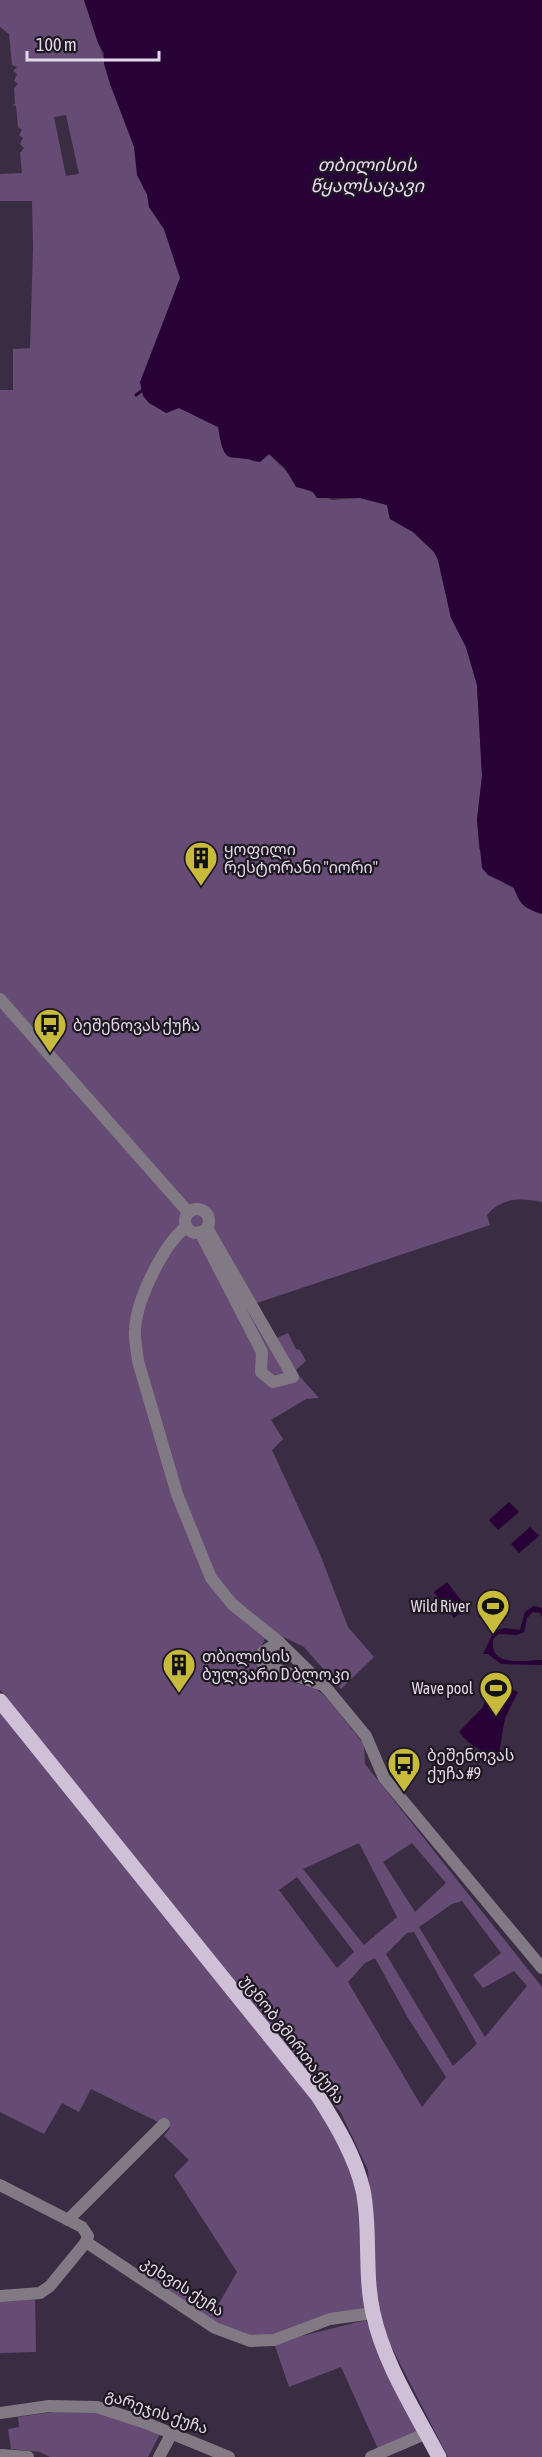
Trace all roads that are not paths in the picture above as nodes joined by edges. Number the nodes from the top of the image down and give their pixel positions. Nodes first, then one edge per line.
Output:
1 (0, 999) edge
2 (188, 1212) junction
3 (186, 1227) junction
4 (204, 1230) junction
5 (279, 1642) junction
6 (324, 1686) junction
7 (0, 1701) edge
8 (542, 1968) edge
9 (164, 2124) dead end
10 (0, 2185) edge
11 (68, 2220) junction
12 (86, 2242) junction
13 (0, 2296) edge
14 (373, 2313) junction
15 (0, 2413) edge
16 (172, 2433) junction
17 (427, 2433) junction
18 (1, 2454) edge
19 (28, 2457) edge
20 (159, 2457) edge
21 (229, 2457) edge
22 (371, 2457) edge
23 (439, 2457) edge

1 - 2 street
2 - 3 street
2 - 4 street
3 - 4 street
3 - 5 street
4 - 4 street
5 - 6 street
5 - 6 street
6 - 8 street
7 - 14 main road, უცნობ გმირთა ქუჩა
9 - 11 street
10 - 11 street
11 - 12 street, კეხვის ქუჩა
12 - 13 street
12 - 14 street, კეხვის ქუჩა
14 - 17 main road, უცნობ გმირთა ქუჩა
15 - 16 street, გარეჯის ქუჩა
16 - 20 street
16 - 21 street, გარეჯის ქუჩა
17 - 22 street
17 - 23 main road, უცნობ გმირთა ქუჩა
18 - 19 street

